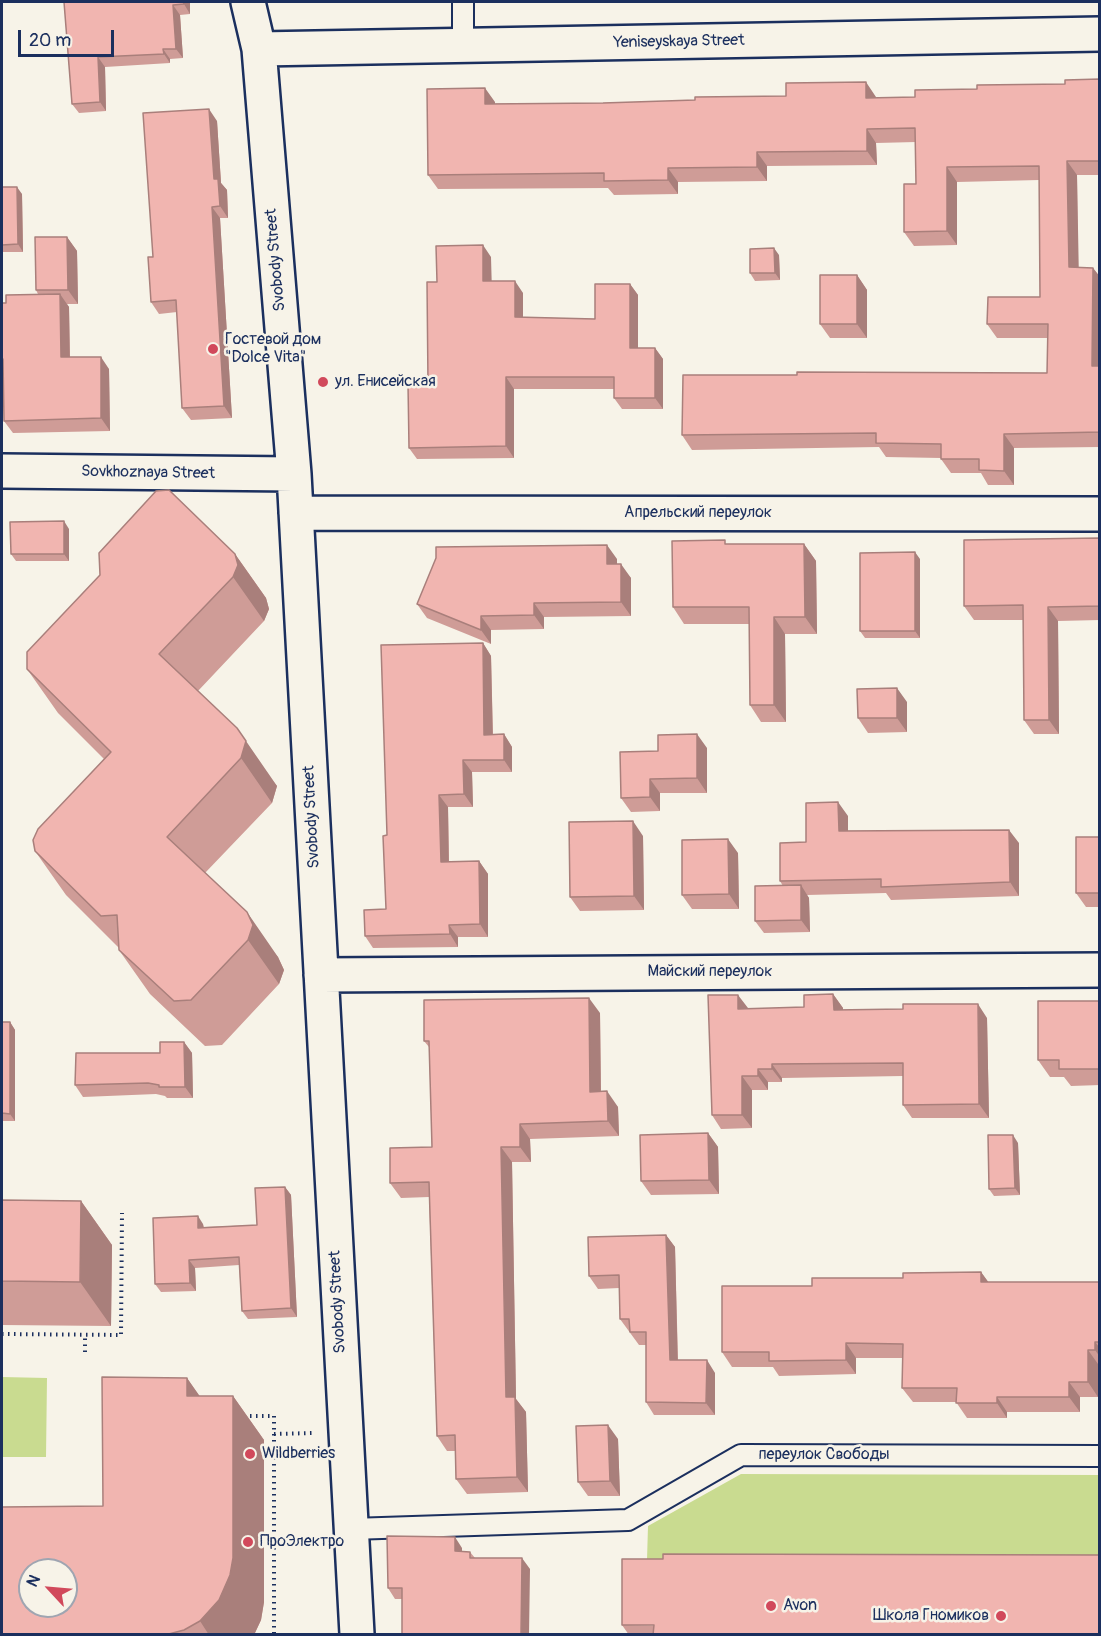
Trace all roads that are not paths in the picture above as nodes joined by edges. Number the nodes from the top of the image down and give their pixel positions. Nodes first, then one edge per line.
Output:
1 (248, 2) edge
2 (463, 2) edge
3 (1100, 34) edge
4 (463, 45) junction
5 (259, 49) junction
6 (2, 471) edge
7 (294, 474) junction
8 (296, 513) junction
9 (1100, 514) edge
10 (1100, 970) edge
11 (321, 975) junction
12 (1100, 1456) edge
13 (351, 1529) junction
14 (357, 1635) edge

1 - 5 street, Svobody Street
2 - 4 lane
3 - 4 street, Yeniseyskaya Street
4 - 5 street, Yeniseyskaya Street
5 - 7 street, Svobody Street
6 - 7 street, Sovkhoznaya Street
7 - 8 street, Svobody Street
8 - 9 street, Апрельский переулок
8 - 11 street, Svobody Street
10 - 11 street, Майский переулок
11 - 13 street, Svobody Street
12 - 13 lane, переулок Свободы
13 - 14 street, Svobody Street

